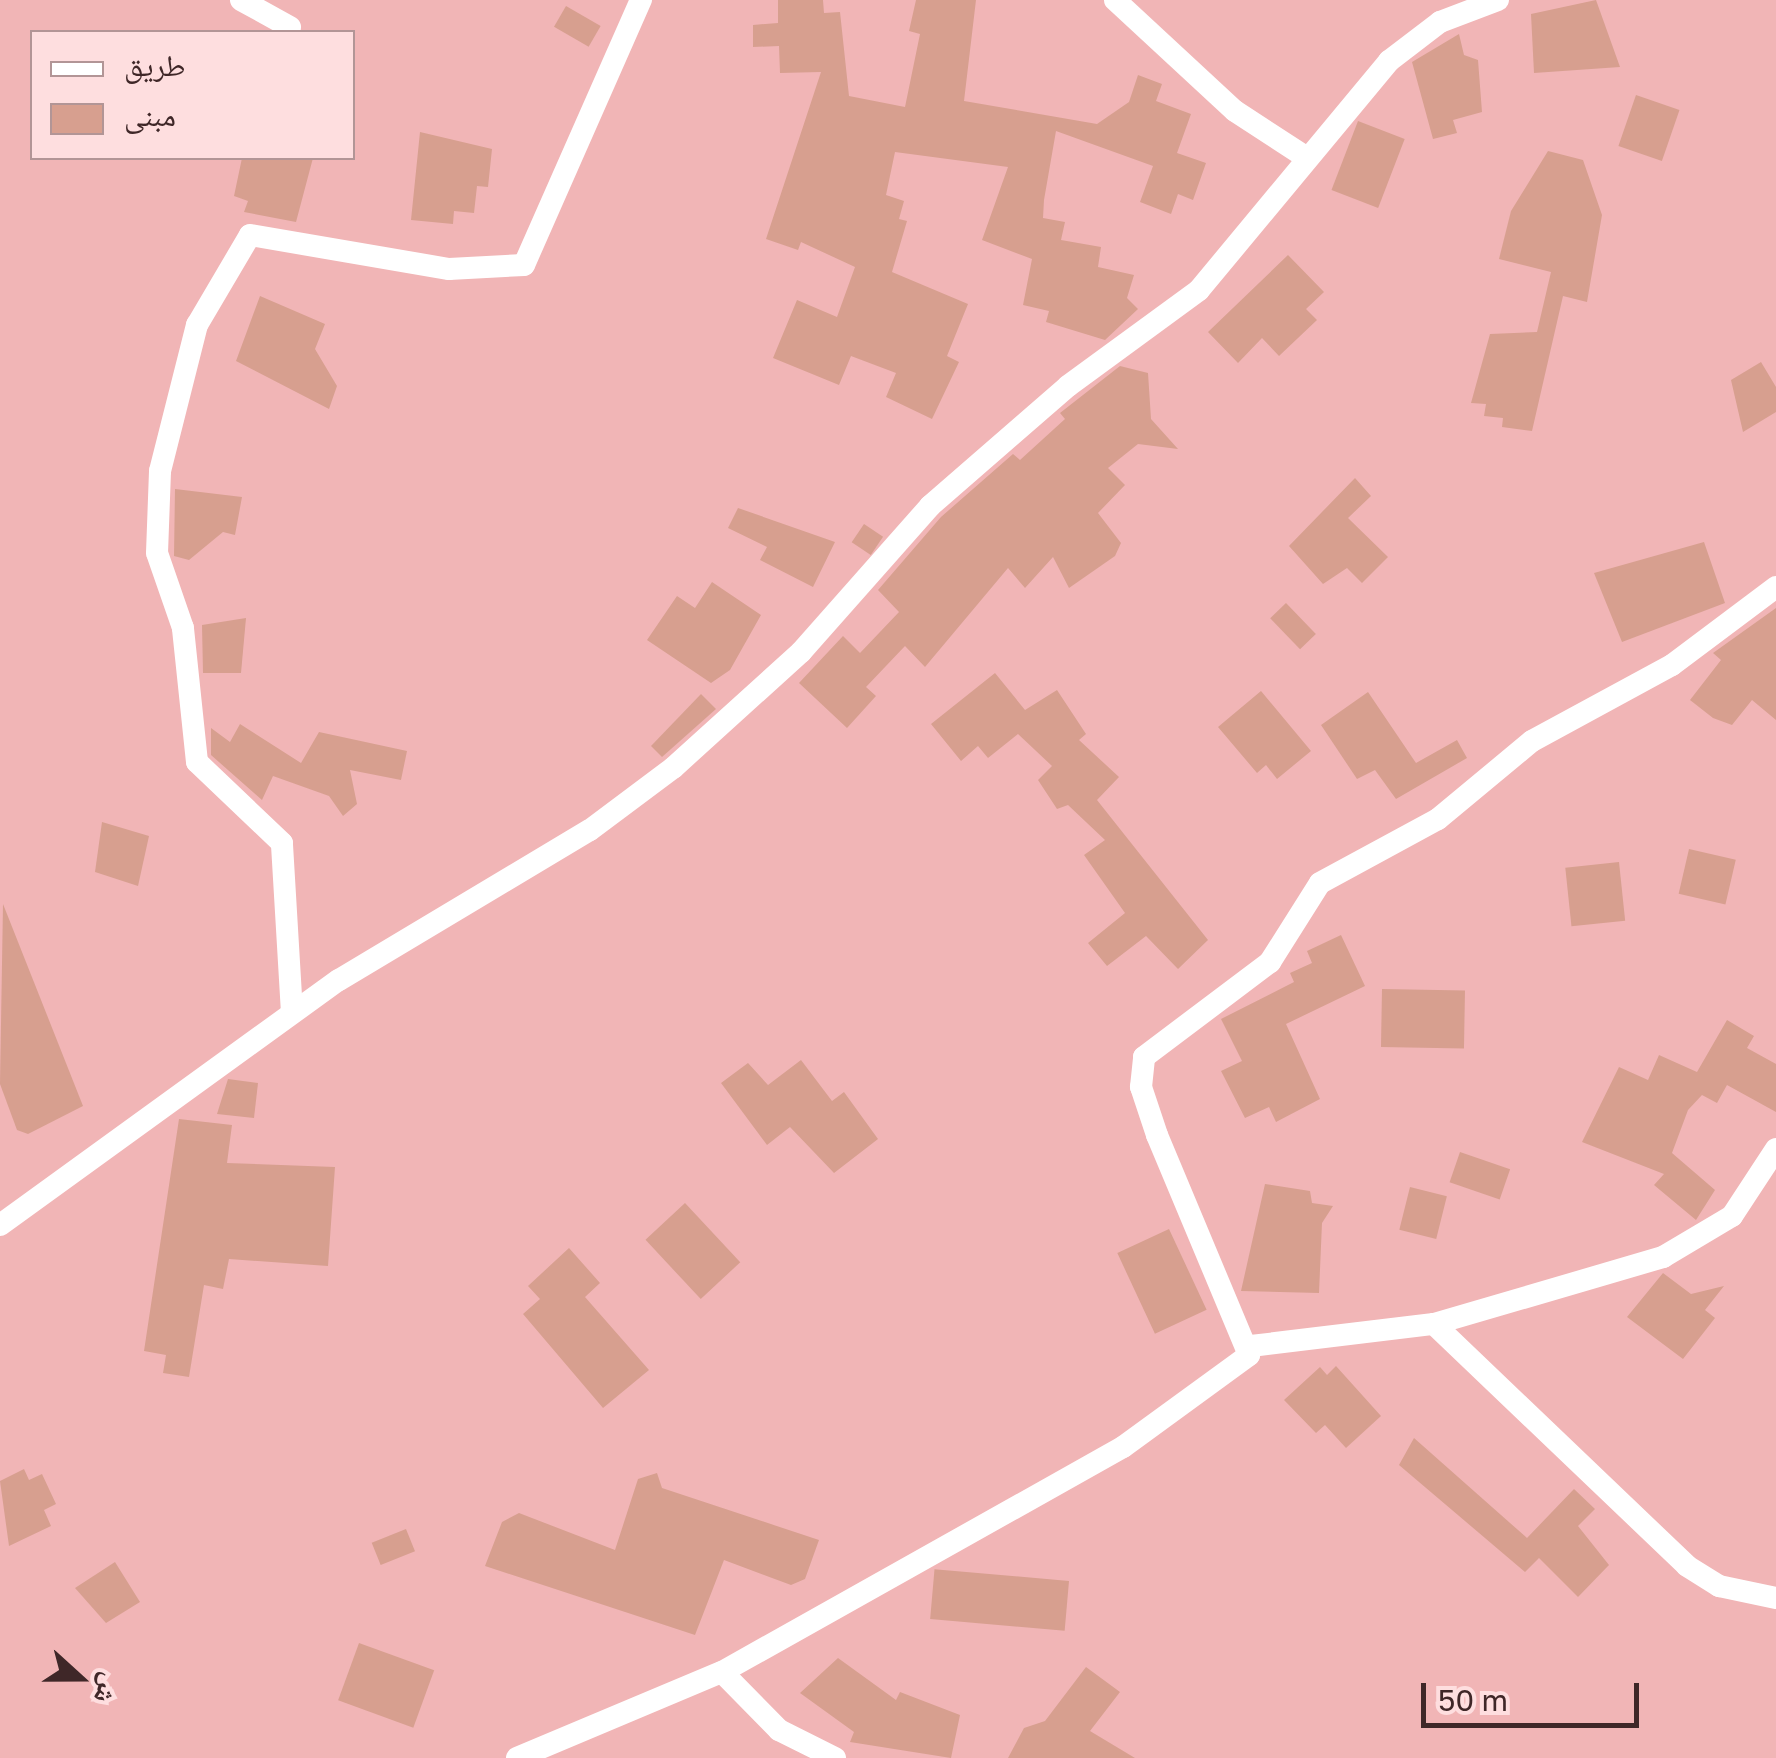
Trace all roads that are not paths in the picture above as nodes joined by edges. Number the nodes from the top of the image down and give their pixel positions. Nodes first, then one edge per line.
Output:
1 (241, 0) edge
2 (641, 0) edge
3 (1115, 0) edge
4 (1498, 0) edge
5 (290, 27) dead end
6 (1304, 156) junction
7 (1776, 588) edge
8 (292, 1013) junction
9 (1776, 1149) edge
10 (0, 1225) edge
11 (1434, 1324) junction
12 (1251, 1346) junction
13 (1776, 1598) edge
14 (722, 1672) junction
15 (518, 1758) edge
16 (835, 1758) edge

1 - 5 street
2 - 8 street
3 - 6 street
4 - 6 street
6 - 8 street
7 - 12 street
8 - 10 street
9 - 11 street
11 - 12 street
11 - 13 street
12 - 14 street
14 - 15 street
14 - 16 street

